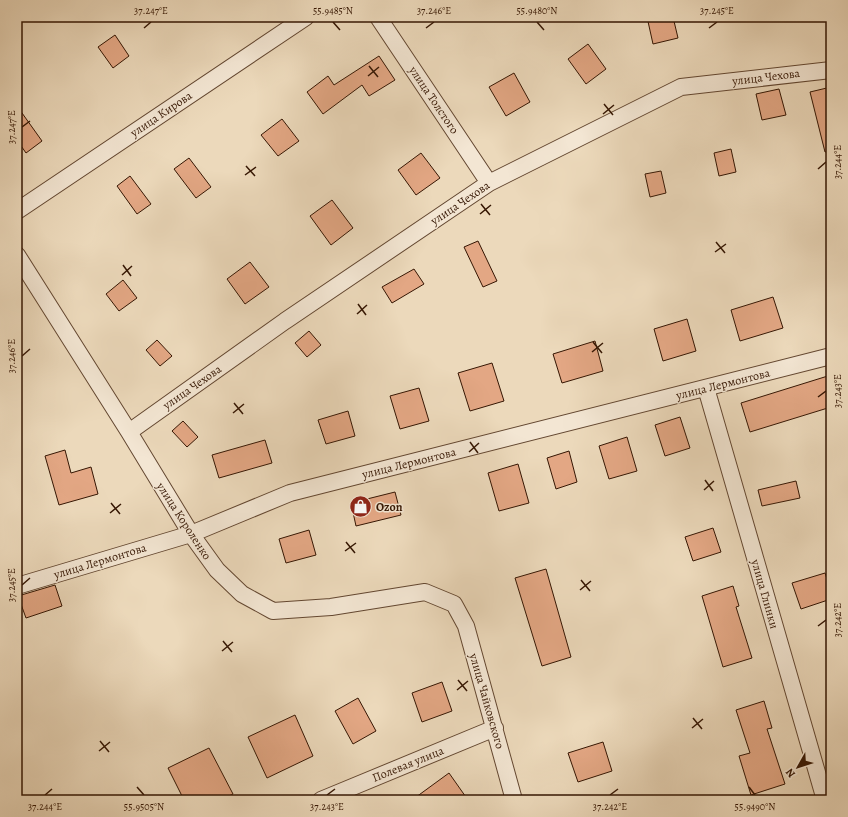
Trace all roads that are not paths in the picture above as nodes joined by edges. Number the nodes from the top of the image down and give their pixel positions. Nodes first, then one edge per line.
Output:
1 (306, 17) edge
2 (378, 17) edge
3 (831, 70) edge
4 (489, 183) junction
5 (17, 211) edge
6 (17, 255) edge
7 (831, 356) edge
8 (706, 388) junction
9 (129, 432) junction
10 (191, 534) junction
11 (17, 586) edge
12 (454, 604) joint
13 (495, 728) junction
14 (321, 800) edge
15 (514, 800) edge
16 (825, 800) edge

1 - 5 street, улица Кирова
2 - 4 street, улица Толстого
3 - 4 street, улица Чехова
4 - 9 street, улица Чехова
6 - 9 street, улица Короленко
7 - 8 street, улица Лермонтова
8 - 10 street, улица Лермонтова
8 - 16 street, улица Глинки
9 - 10 street, улица Короленко
10 - 11 street, улица Лермонтова
10 - 12 street, улица Короленко
12 - 13 street, улица Чайковского
13 - 14 street, Полевая улица
13 - 15 street, улица Чайковского

